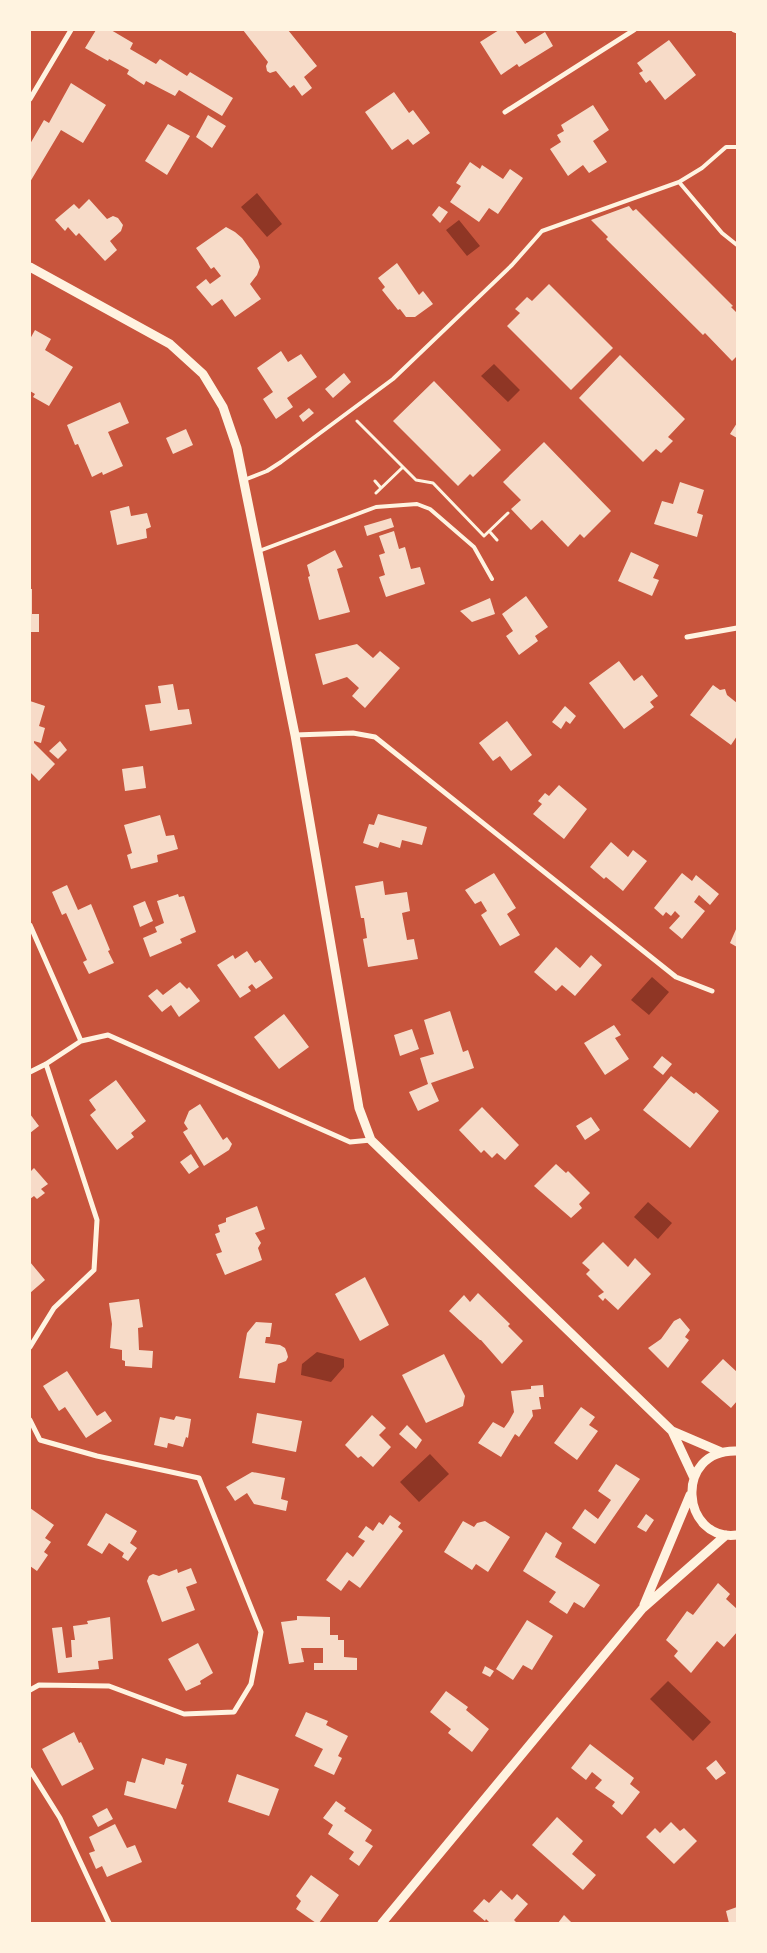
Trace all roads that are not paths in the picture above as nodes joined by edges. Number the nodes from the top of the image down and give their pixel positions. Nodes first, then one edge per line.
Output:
1 (71, 30) edge
2 (634, 30) edge
3 (30, 99) edge
4 (505, 112) dead end
5 (737, 147) edge
6 (679, 182) junction
7 (737, 245) edge
8 (30, 267) edge
9 (244, 480) junction
10 (258, 552) junction
11 (492, 579) dead end
12 (737, 628) edge
13 (687, 637) dead end
14 (296, 735) junction
15 (30, 925) edge
16 (712, 991) dead end
17 (81, 1042) junction
18 (46, 1064) junction
19 (30, 1072) edge
20 (371, 1140) junction
21 (30, 1347) edge
22 (30, 1420) edge
23 (672, 1431) junction
24 (737, 1451) edge
25 (720, 1452) junction
26 (694, 1478) junction
27 (691, 1494) junction
28 (733, 1536) edge
29 (643, 1608) junction
30 (30, 1690) edge
31 (30, 1770) edge
32 (109, 1923) edge
33 (382, 1923) edge

1 - 3 street
2 - 4 street
5 - 6 lane
6 - 7 lane
6 - 9 lane
8 - 9 street
9 - 10 street
10 - 11 lane
10 - 14 street
12 - 13 street
14 - 16 street
14 - 20 street
15 - 17 street
17 - 18 street
17 - 20 street
18 - 19 street
18 - 21 street
20 - 23 street
22 - 30 street
23 - 25 street
23 - 26 street
24 - 25 street
25 - 26 street
26 - 27 street
27 - 28 street
27 - 29 street
28 - 29 street
29 - 33 street
31 - 32 street

